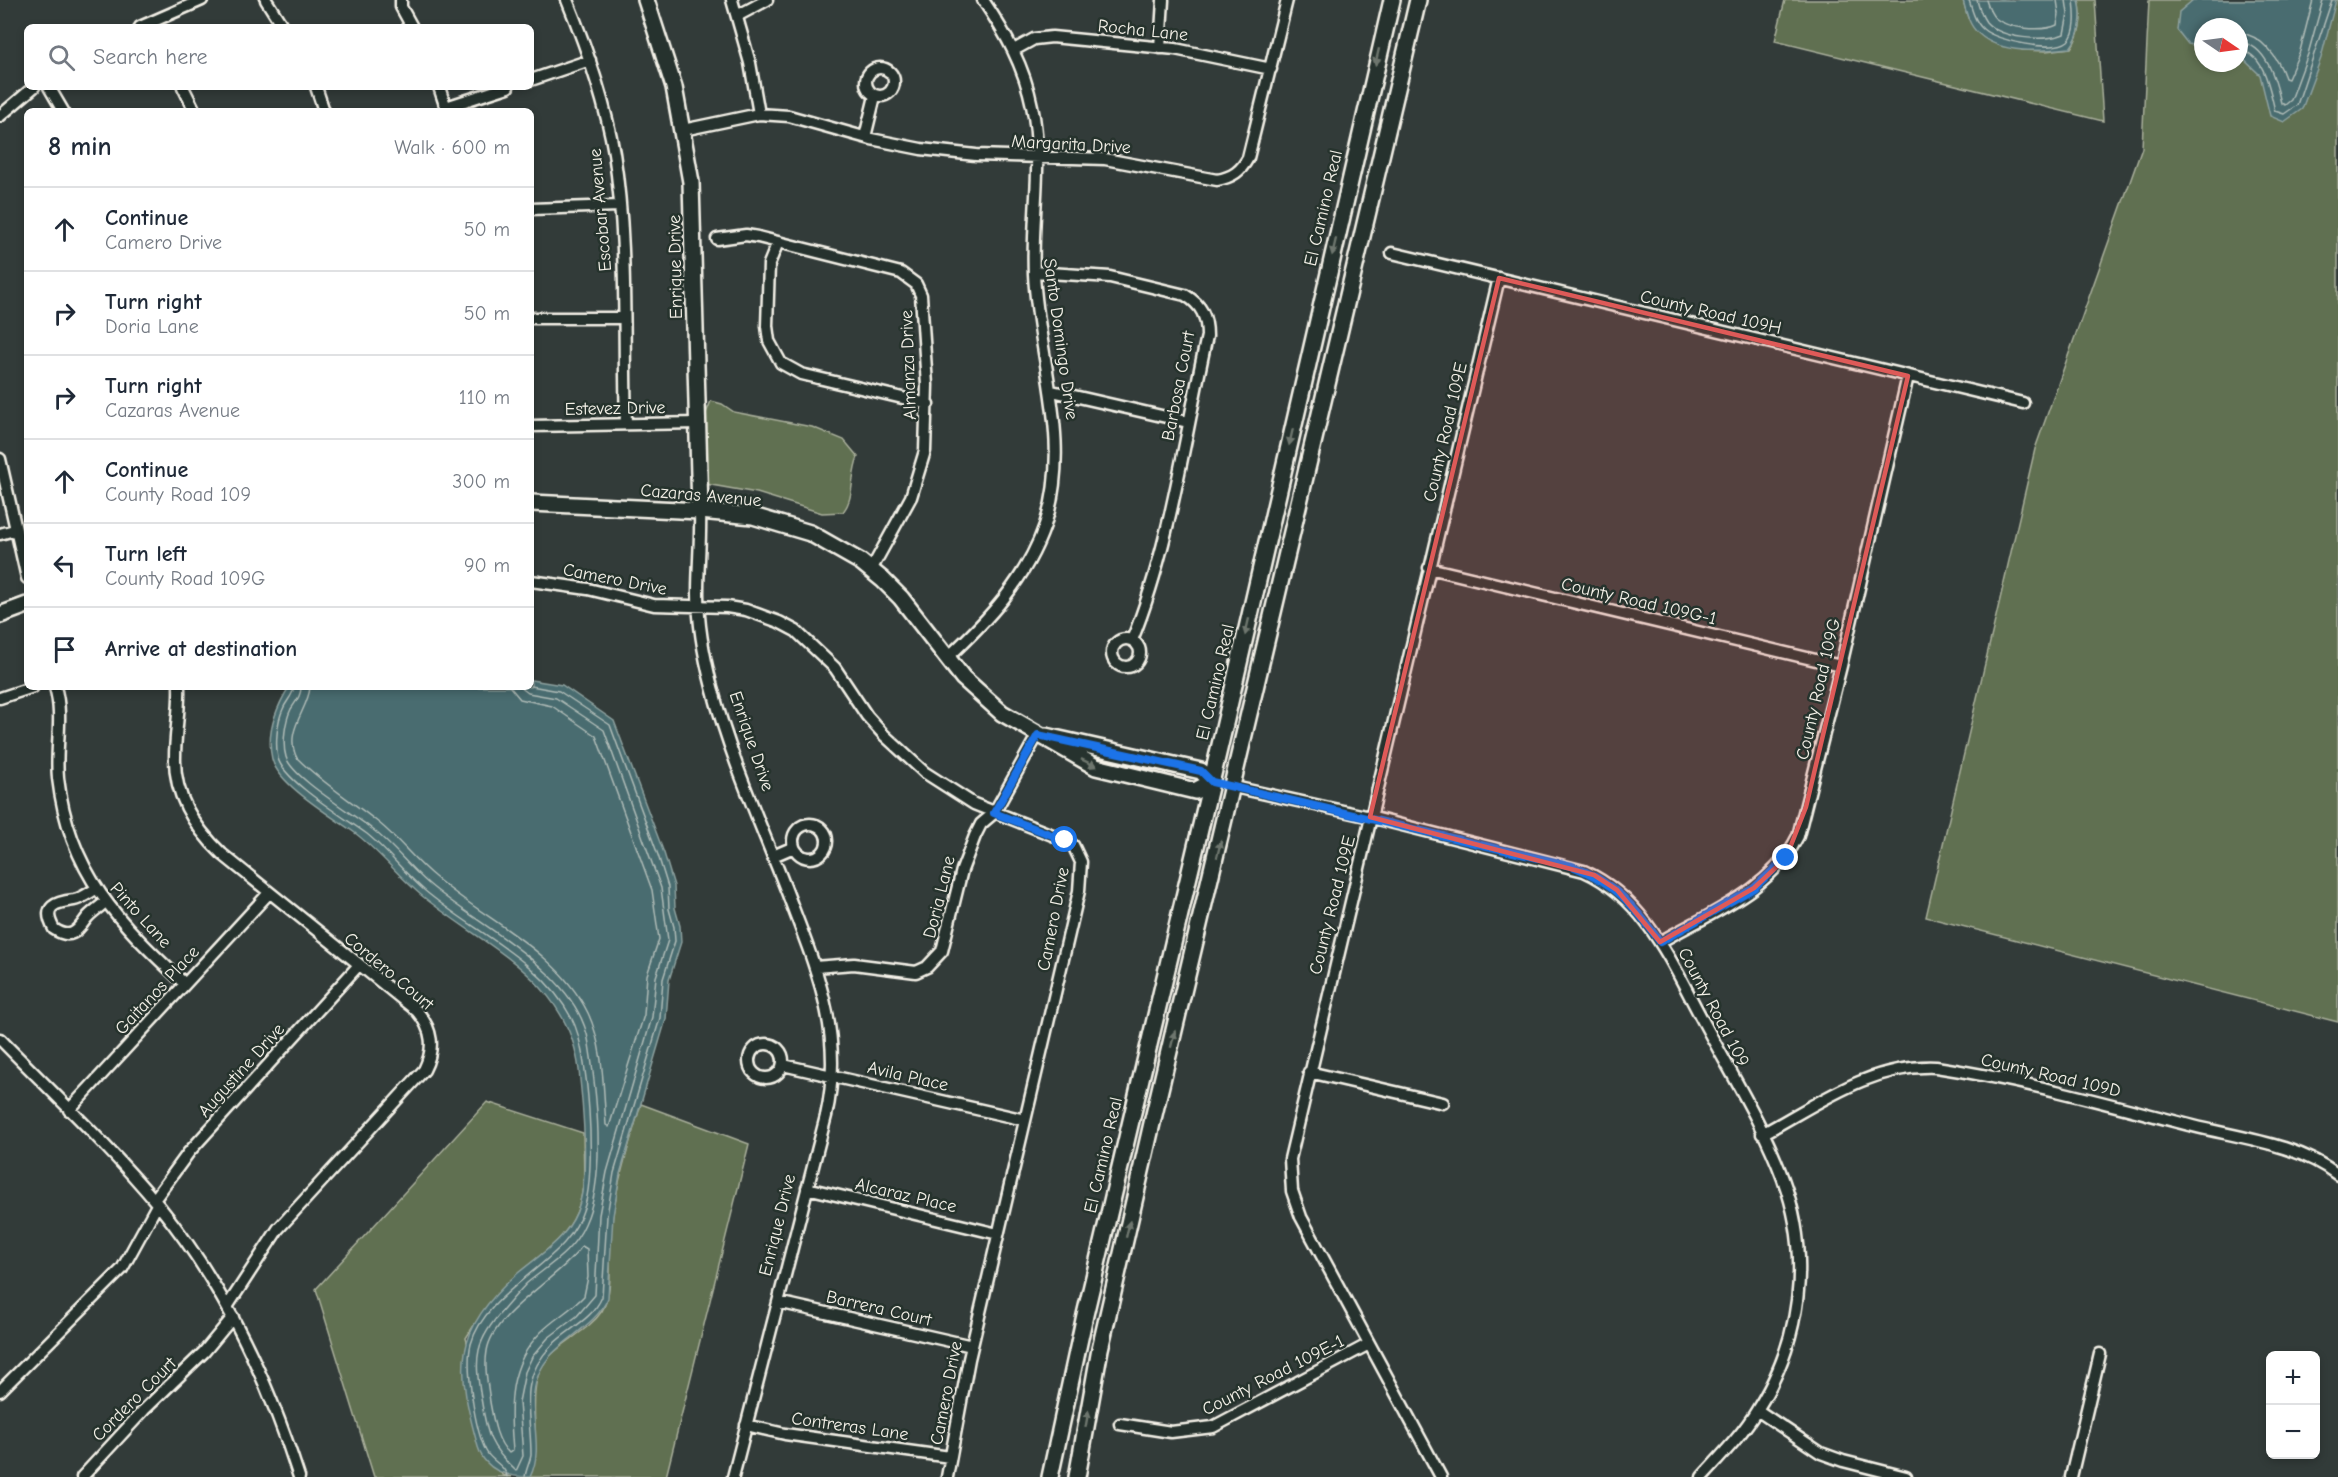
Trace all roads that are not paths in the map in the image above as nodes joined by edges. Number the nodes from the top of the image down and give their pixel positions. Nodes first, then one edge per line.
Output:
1 (202, 0) edge
2 (266, 0) edge
3 (401, 0) edge
4 (567, 0) edge
5 (646, 0) edge
6 (732, 0) edge
7 (767, 0) edge
8 (983, 0) edge
9 (1163, 0) edge
10 (1287, 0) edge
11 (1392, 0) edge
12 (1418, 0) edge
13 (737, 15) junction
14 (149, 24) edge
15 (281, 24) edge
16 (410, 24) edge
17 (1160, 48) junction
18 (1014, 50) junction
19 (590, 60) junction
20 (1271, 69) junction
21 (534, 79) edge
22 (30, 90) edge
23 (51, 90) edge
24 (184, 90) edge
25 (317, 90) edge
26 (440, 90) edge
27 (500, 90) edge
28 (875, 96) dead end
29 (61, 108) edge
30 (194, 108) edge
31 (323, 108) edge
32 (447, 108) edge
33 (450, 108) edge
34 (759, 114) junction
35 (0, 116) edge
36 (683, 130) junction
37 (865, 137) junction
38 (1038, 156) junction
39 (619, 206) junction
40 (534, 209) edge
41 (717, 239) dead end
42 (778, 242) junction
43 (1392, 253) dead end
44 (1034, 272) junction
45 (1499, 278) junction
46 (534, 318) edge
47 (623, 318) junction
48 (1908, 376) junction
49 (1052, 391) junction
50 (2023, 403) dead end
51 (928, 404) junction
52 (1188, 422) junction
53 (699, 423) junction
54 (626, 424) junction
55 (534, 426) edge
56 (0, 459) edge
57 (534, 503) edge
58 (700, 511) junction
59 (14, 530) junction
60 (0, 534) edge
61 (24, 567) edge
62 (1430, 568) junction
63 (870, 570) junction
64 (534, 581) edge
65 (24, 606) edge
66 (699, 606) junction
67 (0, 615) edge
68 (1132, 640) dead end
69 (946, 659) junction
70 (1841, 666) junction
71 (24, 690) edge
72 (56, 690) edge
73 (179, 690) edge
74 (0, 698) edge
75 (1038, 735) junction
76 (1212, 782) junction
77 (1234, 787) junction
78 (994, 813) junction
79 (1370, 817) junction
80 (794, 847) dead end
81 (773, 856) junction
82 (96, 889) junction
83 (269, 893) junction
84 (105, 902) junction
85 (1660, 942) junction
86 (358, 966) junction
87 (815, 968) junction
88 (185, 984) junction
89 (0, 1039) edge
90 (783, 1065) dead end
91 (1309, 1072) junction
92 (832, 1076) junction
93 (1443, 1103) dead end
94 (69, 1110) junction
95 (1025, 1120) junction
96 (1762, 1134) junction
97 (2338, 1175) edge
98 (807, 1188) junction
99 (155, 1202) junction
100 (998, 1234) junction
101 (778, 1302) junction
102 (230, 1312) junction
103 (1369, 1344) junction
104 (972, 1346) junction
105 (2100, 1354) dead end
106 (0, 1391) edge
107 (1757, 1410) junction
108 (1120, 1424) dead end
109 (746, 1425) junction
110 (950, 1457) junction
111 (82, 1477) edge
112 (299, 1477) edge
113 (733, 1477) edge
114 (947, 1477) edge
115 (1050, 1477) edge
116 (1077, 1477) edge
117 (1441, 1477) edge
118 (1702, 1477) edge
119 (1906, 1477) edge
120 (2071, 1477) edge

1 - 14 street
2 - 15 street
3 - 16 street
4 - 19 street, Escobar Avenue
5 - 36 main road, Enrique Drive
6 - 13 street
7 - 13 street
8 - 18 street, Santo Domingo Drive
9 - 17 street
10 - 20 street, Margarita Drive
11 -> 76 main road, El Camino Real
12 - 77 main road
13 - 34 street
17 - 18 street, Rocha Lane
17 - 20 street, Rocha Lane
18 - 38 street, Santo Domingo Drive
19 - 21 street
19 - 39 street, Escobar Avenue
20 - 38 street, Margarita Drive
22 - 35 street
23 - 29 street
24 - 30 street
25 - 31 street
26 - 32 street
27 - 33 street
28 - 37 street
34 - 36 street, Margarita Drive
34 - 37 street, Margarita Drive
36 - 53 main road, Enrique Drive
37 - 38 street, Margarita Drive
38 - 44 street, Santo Domingo Drive
39 - 40 street
39 - 47 street, Escobar Avenue
41 - 42 street, Almanza Drive
42 - 51 street, Almanza Drive
42 - 51 street
43 - 45 street, County Road 109H
44 - 49 street, Santo Domingo Drive
44 - 52 street, Barbosa Court
45 - 48 street, County Road 109H
45 - 62 street, County Road 109E
46 - 47 street
47 - 54 street, Escobar Avenue
48 - 50 street, County Road 109H
48 - 70 street, County Road 109G
49 - 52 street
49 - 69 street, Santo Domingo Drive
51 - 63 street, Almanza Drive
52 - 68 street, Barbosa Court
53 - 54 street, Estevez Drive
53 - 58 main road, Enrique Drive
54 - 55 street, Estevez Drive
56 - 59 street
57 - 58 main road, Cazaras Avenue
58 - 63 main road, Cazaras Avenue
58 - 66 street, Enrique Drive
59 - 60 street
59 - 61 street
62 - 70 street, County Road 109G-1
62 - 79 street, County Road 109E
63 - 69 main road, Cazaras Avenue
64 - 66 street, Camero Drive
65 - 67 main road
66 - 78 street, Camero Drive
66 - 81 street, Enrique Drive
69 - 75 main road, Cazaras Avenue
70 - 85 street, County Road 109G
71 - 74 street
72 - 82 street, Pinto Lane
73 - 83 street, Cordero Court
75 - 76 main road, Cazaras Avenue
75 -> 76 main road, Cazaras Avenue
75 - 78 street, Doria Lane
76 - 77 main road
76 - 115 main road, El Camino Real
77 - 79 street, County Road 109
116 -> 77 main road
78 - 87 street, Doria Lane
78 - 95 street, Camero Drive
79 - 85 street, County Road 109
79 - 91 street, County Road 109E
80 - 81 street
81 - 87 street, Enrique Drive
82 - 84 street, Pinto Lane
82 - 84 street
83 - 86 street, Cordero Court
83 - 88 street, Gaitanos Place
84 - 88 street, Pinto Lane
85 - 96 street, County Road 109
86 - 99 street, Augustine Drive
86 - 102 street, Cordero Court
87 - 92 street, Enrique Drive
88 - 94 street, Gaitanos Place
89 - 94 street
90 - 92 street, Avila Place
91 - 93 street
91 - 103 street, County Road 109E
92 - 95 street, Avila Place
92 - 98 street, Enrique Drive
94 - 99 street
95 - 100 street, Camero Drive
96 - 97 street, County Road 109D
96 - 107 street, County Road 109
98 - 100 street, Alcaraz Place
98 - 101 street, Enrique Drive
99 - 102 street
99 - 106 street, Augustine Drive
100 - 104 street, Camero Drive
101 - 104 street, Barrera Court
101 - 109 street, Enrique Drive
102 - 111 street, Cordero Court
102 - 112 street
103 - 108 street, County Road 109E-1
103 - 117 street, County Road 109E
104 - 110 street, Camero Drive
105 - 120 street
107 - 118 street, County Road 109
107 - 119 street
109 - 110 street, Contreras Lane
109 - 113 street, Enrique Drive
110 - 114 street, Camero Drive

